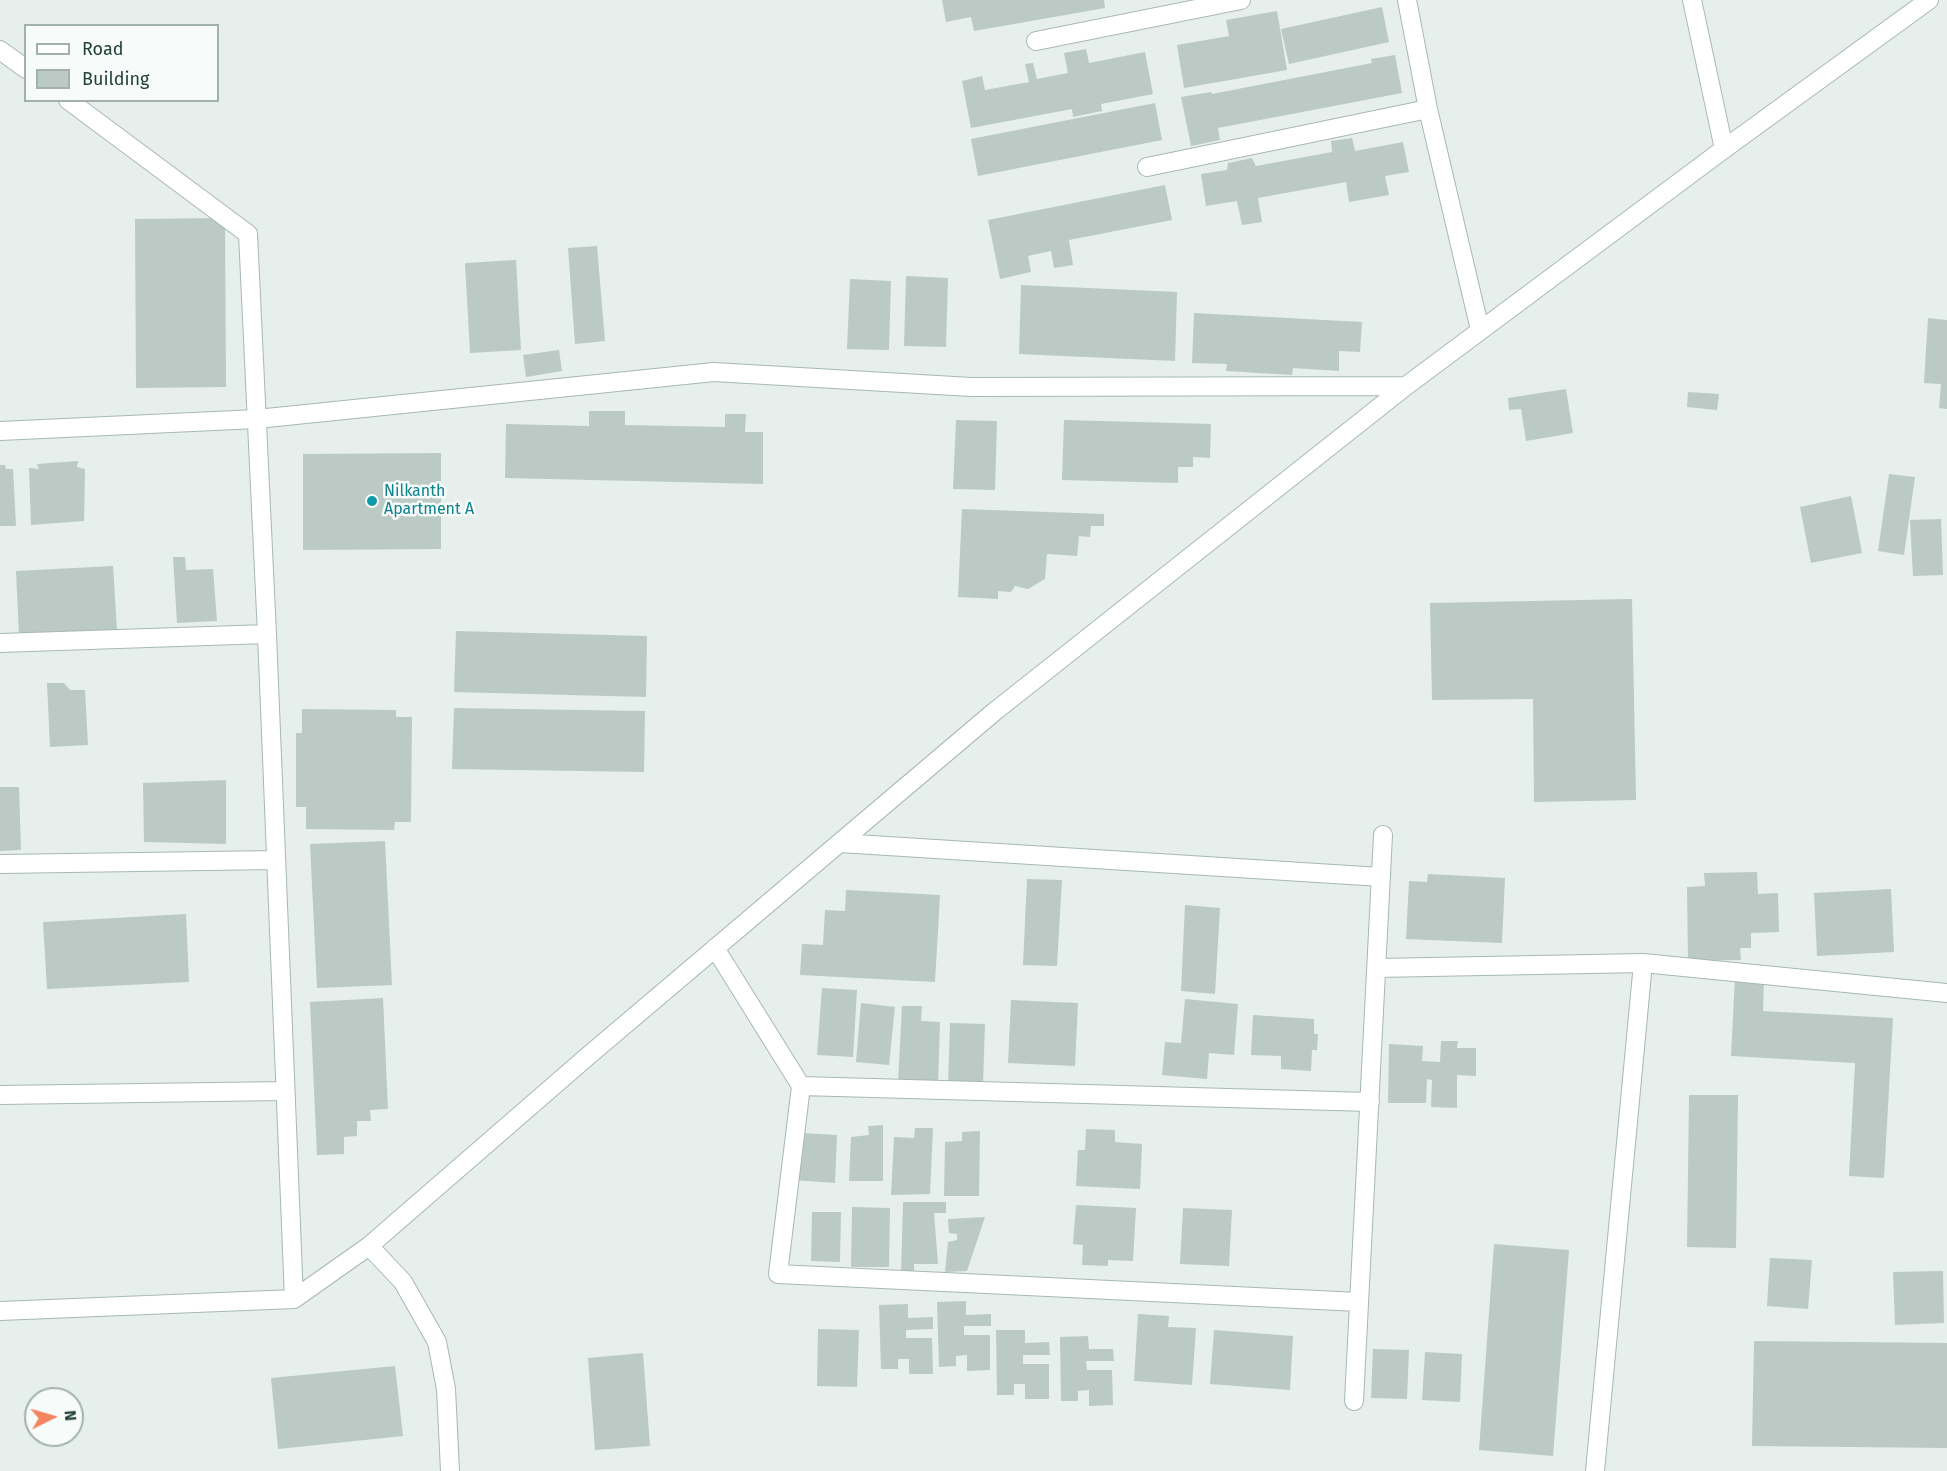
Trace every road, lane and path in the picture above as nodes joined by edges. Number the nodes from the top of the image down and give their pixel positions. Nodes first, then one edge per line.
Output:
1 (1241, 0) edge
2 (1407, 0) edge
3 (1692, 0) edge
4 (1929, 0) edge
5 (1036, 41) dead end
6 (0, 50) edge
7 (24, 68) edge
8 (71, 102) edge
9 (1428, 109) junction
10 (1724, 148) junction
11 (1147, 167) dead end
12 (1480, 330) junction
13 (1406, 386) junction
14 (257, 419) junction
15 (0, 431) edge
16 (267, 634) junction
17 (0, 643) edge
18 (1383, 835) dead end
19 (840, 843) junction
20 (276, 860) junction
21 (0, 864) edge
22 (1381, 877) junction
23 (715, 948) junction
24 (1642, 963) junction
25 (1377, 968) junction
26 (1947, 993) edge
27 (801, 1086) junction
28 (285, 1091) junction
29 (0, 1095) edge
30 (1370, 1102) junction
31 (369, 1246) junction
32 (294, 1299) junction
33 (1359, 1302) junction
34 (0, 1311) edge
35 (1354, 1401) dead end
36 (450, 1471) edge
37 (1595, 1471) edge

1 - 5 street
2 - 9 street
3 - 10 street
4 - 10 street
6 - 7 street
8 - 14 street
9 - 11 street
9 - 12 street
10 - 12 street
12 - 13 street
13 - 14 street
13 - 19 street
14 - 15 street
14 - 16 street
16 - 17 street
16 - 20 street
18 - 22 street
19 - 22 street
19 - 23 street
20 - 21 street
20 - 28 street
22 - 25 street
23 - 27 street
23 - 31 street
24 - 25 street
24 - 26 street
24 - 37 street
25 - 30 street
27 - 30 street
27 - 33 street
28 - 29 street
28 - 32 street
30 - 33 street
31 - 32 street
31 - 36 street
32 - 34 street
33 - 35 street

